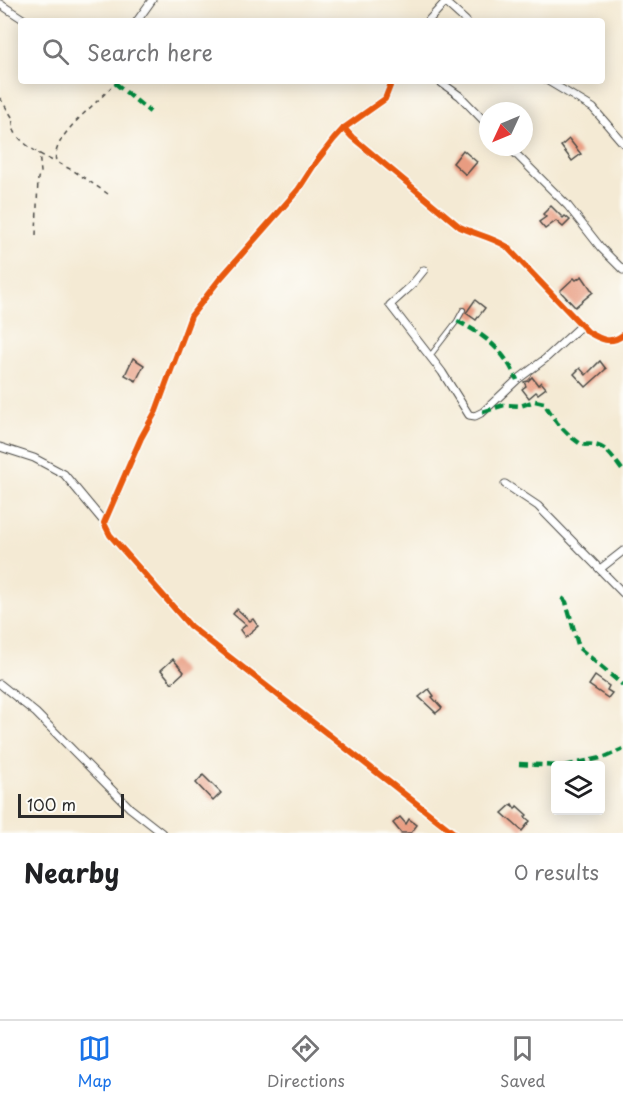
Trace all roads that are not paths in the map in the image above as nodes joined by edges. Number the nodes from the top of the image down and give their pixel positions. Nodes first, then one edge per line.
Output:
1 (152, 0) edge
2 (446, 1) edge
3 (0, 4) edge
4 (21, 18) edge
5 (139, 18) edge
6 (431, 18) edge
7 (463, 18) edge
8 (391, 84) edge
9 (443, 84) edge
10 (553, 84) edge
11 (479, 116) edge
12 (344, 128) junction
13 (623, 143) edge
14 (518, 156) edge
15 (424, 270) dead end
16 (623, 270) edge
17 (463, 310) dead end
18 (582, 325) junction
19 (623, 336) edge
20 (430, 356) junction
21 (0, 447) edge
22 (505, 484) dead end
23 (104, 522) junction
24 (623, 551) edge
25 (600, 569) junction
26 (623, 593) edge
27 (0, 684) edge
28 (162, 833) edge
29 (454, 833) edge

1 - 5 street
2 - 6 street
2 - 7 street
3 - 4 street
8 - 12 street
9 - 11 street
10 - 13 street
12 - 18 street
12 - 23 street
14 - 16 street
15 - 20 street
17 - 20 lane
18 - 19 street
18 - 20 street
21 - 23 street
22 - 25 street
23 - 29 street
24 - 25 street
25 - 26 street
27 - 28 street

